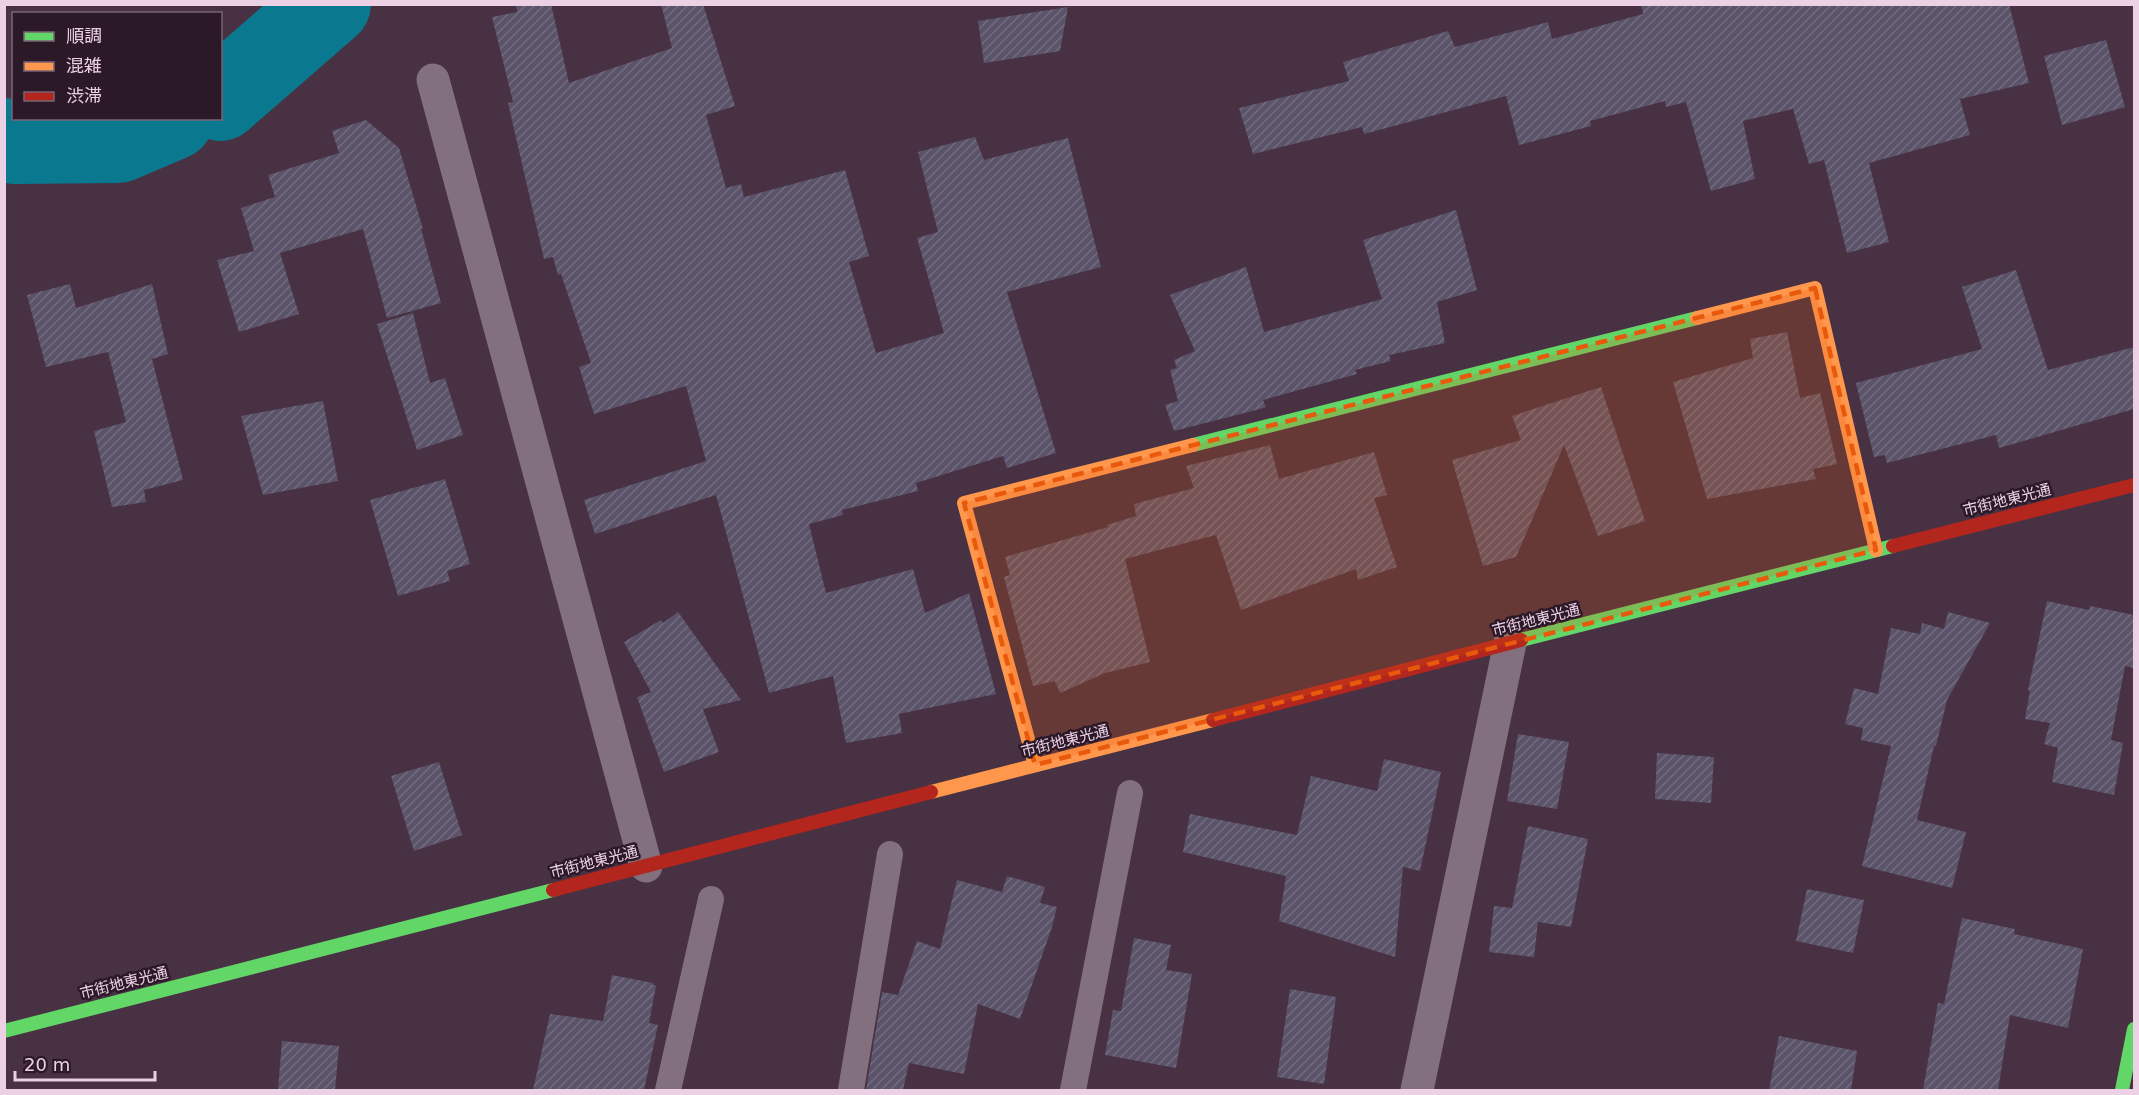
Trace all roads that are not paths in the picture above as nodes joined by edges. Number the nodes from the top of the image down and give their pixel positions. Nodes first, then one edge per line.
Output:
1 (434, 80) dead end
2 (2134, 485) edge
3 (1876, 550) junction
4 (1510, 643) junction
5 (1035, 765) junction
6 (1130, 793) dead end
7 (890, 854) dead end
8 (646, 866) junction
9 (711, 899) dead end
10 (2134, 1029) edge
11 (4, 1031) edge
12 (668, 1090) edge
13 (850, 1090) edge
14 (1072, 1090) edge
15 (1417, 1090) edge
16 (2122, 1090) edge

1 - 8 street
2 - 3 street, 市街地東光通
3 - 4 street, 市街地東光通
3 - 5 street
4 - 5 street, 市街地東光通
4 - 15 street
5 - 8 street, 市街地東光通
6 - 14 lane
7 - 13 lane
8 - 11 street, 市街地東光通
9 - 12 lane
10 - 16 street

